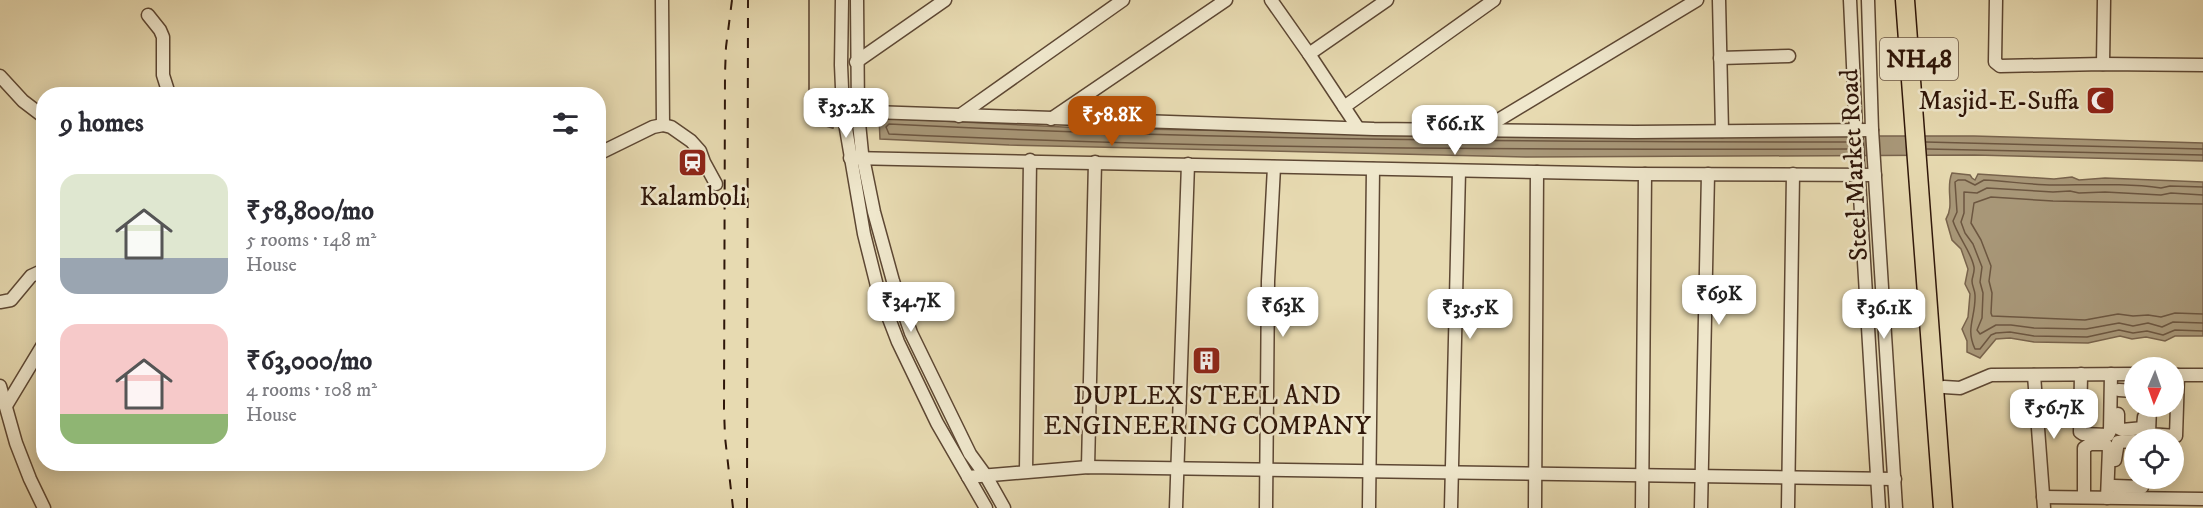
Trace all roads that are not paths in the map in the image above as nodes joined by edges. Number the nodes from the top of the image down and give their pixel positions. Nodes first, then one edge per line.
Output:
1 (662, 0) edge
2 (842, 0) edge
3 (857, 0) edge
4 (945, 0) edge
5 (1123, 0) edge
6 (1226, 0) edge
7 (1271, 0) edge
8 (1387, 0) edge
9 (1494, 0) edge
10 (1697, 0) edge
11 (1719, 0) edge
12 (1850, 0) edge
13 (1868, 0) edge
14 (1905, 0) edge
15 (1915, 0) edge
16 (1996, 0) edge
17 (2104, 0) edge
18 (148, 15) dead end
19 (1309, 54) junction
20 (1788, 56) dead end
21 (1720, 58) junction
22 (856, 62) junction
23 (2103, 64) junction
24 (2203, 66) edge
25 (0, 76) edge
26 (167, 87) edge
27 (1344, 107) junction
28 (36, 111) edge
29 (959, 116) junction
30 (844, 117) junction
31 (858, 117) junction
32 (1051, 118) junction
33 (1918, 118) junction
34 (663, 125) junction
35 (1358, 128) junction
36 (1484, 129) junction
37 (1856, 130) junction
38 (1872, 130) junction
39 (1722, 131) junction
40 (606, 150) edge
41 (856, 155) junction
42 (1030, 160) junction
43 (1095, 162) junction
44 (1188, 164) junction
45 (1274, 167) junction
46 (1374, 169) junction
47 (1459, 171) junction
48 (1537, 172) junction
49 (1645, 174) junction
50 (1708, 174) junction
51 (1793, 174) junction
52 (1858, 175) junction
53 (1875, 175) junction
54 (1923, 178) junction
55 (716, 184) dead end
56 (36, 274) edge
57 (0, 302) edge
58 (36, 356) edge
59 (2081, 374) junction
60 (2115, 374) junction
61 (2124, 374) edge
62 (2034, 375) junction
63 (2184, 375) edge
64 (2203, 375) edge
65 (0, 386) edge
66 (1944, 387) junction
67 (2119, 390) junction
68 (2124, 390) edge
69 (6, 406) junction
70 (2144, 417) edge
71 (2150, 417) edge
72 (2176, 417) edge
73 (2124, 442) edge
74 (1088, 467) junction
75 (1177, 469) junction
76 (1267, 470) junction
77 (1026, 471) junction
78 (1370, 472) junction
79 (1452, 473) junction
80 (1536, 474) junction
81 (986, 476) junction
82 (1642, 476) junction
83 (968, 477) junction
84 (1701, 477) junction
85 (1788, 478) junction
86 (1877, 479) junction
87 (1895, 479) junction
88 (2137, 489) edge
89 (2145, 489) edge
90 (2111, 494) junction
91 (2084, 497) junction
92 (2203, 499) edge
93 (2044, 502) edge
94 (2189, 503) edge
95 (44, 508) edge
96 (986, 508) edge
97 (1004, 508) edge
98 (1176, 508) edge
99 (1266, 508) edge
100 (1369, 508) edge
101 (1451, 508) edge
102 (1535, 508) edge
103 (1642, 508) edge
104 (1701, 508) edge
105 (1788, 508) edge
106 (1879, 508) edge
107 (1896, 508) edge
108 (1943, 508) edge
109 (1953, 508) edge

1 - 34 street
2 - 30 street
3 - 22 street
4 - 22 street
5 - 29 street
6 - 32 street
7 - 19 street
8 - 19 street
9 - 27 street
10 - 36 street
11 - 21 street
12 - 37 street, Steel Market Road
13 - 38 street, Steel Market Road
14 - 33 highway, NH48
15 - 33 highway, NH48
16 - 23 street
17 - 23 street
18 - 26 street
19 - 27 street
20 - 21 street
21 - 39 street
22 - 31 street
23 - 24 street
25 - 28 street
27 - 35 street
29 - 31 street
29 - 32 street
30 - 31 street
30 - 41 street
31 - 41 street
32 - 35 street
33 - 54 highway, NH48
34 - 40 street
34 - 55 street
35 - 36 street
36 - 39 street
37 - 38 street
37 - 39 street
37 - 52 street, Steel Market Road
38 - 53 street, Steel Market Road
41 - 42 street
41 - 81 street
41 - 83 street
42 - 43 street
42 - 77 street
43 - 44 street
43 - 74 street
44 - 45 street
44 - 75 street
45 - 46 street
45 - 76 street
46 - 47 street
46 - 78 street
47 - 48 street
47 - 79 street
48 - 49 street
48 - 80 street
49 - 50 street
49 - 82 street
50 - 51 street
50 - 84 street
51 - 52 street
51 - 85 street
52 - 53 street
52 - 86 street, Steel Market Road
53 - 87 street, Steel Market Road
54 - 66 highway, NH48
54 - 108 highway, NH48
56 - 57 street
58 - 69 street
59 - 60 street
59 - 60 street
59 - 62 street
60 - 61 street
60 - 67 street
62 - 66 street
62 - 93 street
63 - 64 street
65 - 69 street
66 - 109 highway, NH48
67 - 68 street
67 - 70 street
69 - 95 street
71 - 72 street
73 - 90 street
74 - 75 street
74 - 77 street
75 - 76 street
75 - 98 street
76 - 78 street
76 - 99 street
77 - 81 street
78 - 79 street
78 - 100 street
79 - 80 street
79 - 101 street
80 - 82 street
80 - 102 street
81 - 83 street
81 - 97 street
82 - 84 street
82 - 103 street
83 - 96 street
84 - 85 street
84 - 104 street
85 - 86 street
85 - 105 street
86 - 87 street
86 - 106 street, Steel Market Road
87 - 107 street, Steel Market Road
88 - 90 street
89 - 94 street
90 - 91 street
90 - 91 street
91 - 93 street
92 - 94 street

